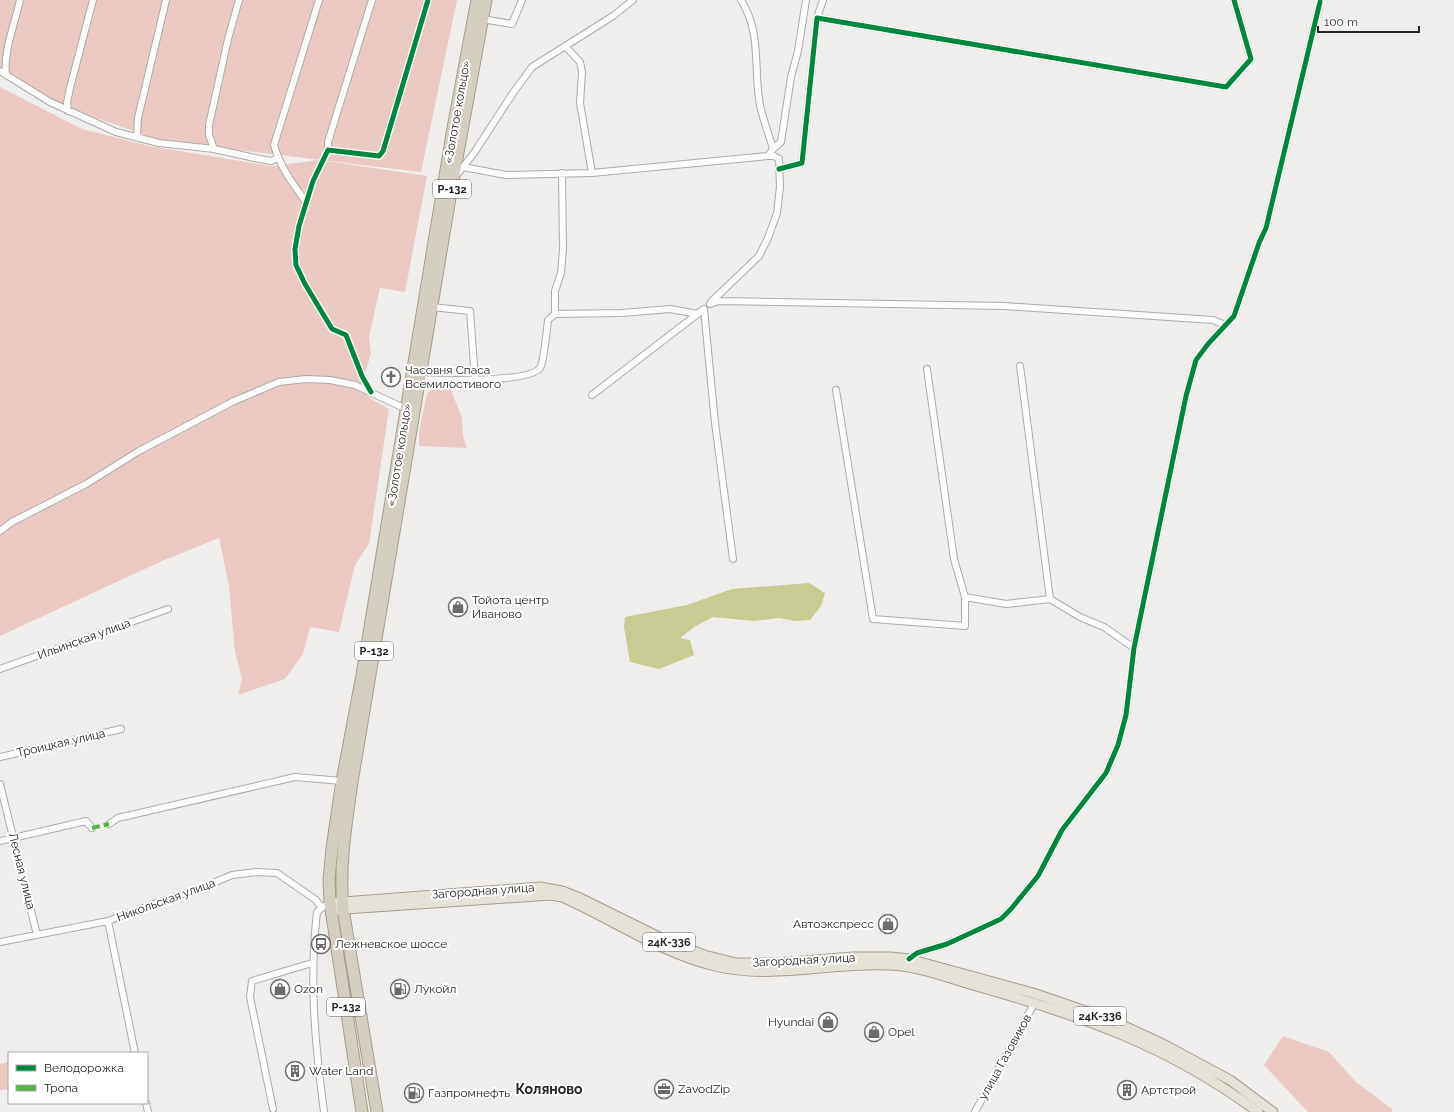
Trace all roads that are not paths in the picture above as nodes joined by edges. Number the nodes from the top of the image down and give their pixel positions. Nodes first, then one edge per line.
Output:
1 (20, 0) edge
2 (93, 0) edge
3 (166, 0) edge
4 (239, 0) edge
5 (319, 0) edge
6 (372, 0) edge
7 (428, 0) edge
8 (477, 0) edge
9 (486, 0) edge
10 (522, 0) edge
11 (633, 0) edge
12 (741, 0) edge
13 (806, 0) edge
14 (823, 0) edge
15 (1234, 0) edge
16 (1320, 2) dead end
17 (817, 18) junction
18 (482, 19) junction
19 (565, 46) junction
20 (0, 71) edge
21 (6, 75) junction
22 (68, 111) junction
23 (137, 137) junction
24 (214, 149) junction
25 (773, 149) junction
26 (328, 150) junction
27 (768, 156) junction
28 (278, 158) junction
29 (463, 167) junction
30 (779, 169) junction
31 (562, 173) junction
32 (592, 173) junction
33 (453, 180) junction
34 (444, 187) junction
35 (306, 202) junction
36 (710, 304) junction
37 (432, 307) junction
38 (704, 309) junction
39 (555, 314) junction
40 (698, 314) junction
41 (1225, 325) junction
42 (1020, 366) dead end
43 (926, 369) dead end
44 (420, 379) junction
45 (475, 379) junction
46 (836, 390) dead end
47 (371, 392) junction
48 (592, 395) dead end
49 (406, 409) junction
50 (0, 531) edge
51 (733, 560) dead end
52 (965, 598) junction
53 (1050, 599) junction
54 (168, 609) dead end
55 (1134, 648) junction
56 (0, 669) edge
57 (121, 729) dead end
58 (0, 757) edge
59 (0, 784) edge
60 (345, 785) junction
61 (109, 824) dead end
62 (92, 828) dead end
63 (14, 838) junction
64 (0, 841) edge
65 (343, 905) junction
66 (327, 906) junction
67 (108, 921) junction
68 (37, 935) junction
69 (0, 942) edge
70 (312, 963) junction
71 (908, 963) junction
72 (1035, 1002) junction
73 (135, 1052) edge
74 (273, 1111) edge
75 (324, 1112) edge
76 (362, 1112) edge
77 (377, 1112) edge
78 (975, 1112) edge
79 (1258, 1112) edge
80 (1274, 1112) edge

1 - 21 street
2 - 22 street
3 - 23 street
4 - 24 street
5 - 28 street
6 - 26 street
7 - 26 street
8 - 34 highway, «Золотое кольцо» / Р-132
9 - 18 highway, «Золотое кольцо» / Р-132
10 - 18 street
11 - 19 street
12 - 25 street
13 - 25 street
14 - 17 street
15 - 17 street
16 - 41 street
17 - 30 street
18 - 33 highway, «Золотое кольцо» / Р-132
19 - 29 street
19 - 32 street
20 - 21 street
21 - 22 street
22 - 23 street
23 - 24 street
24 - 28 street
25 - 27 street
26 - 35 street
27 - 30 street
27 - 32 street
28 - 35 street
29 - 31 street
29 - 33 street
30 - 36 street
31 - 32 street
31 - 39 street
33 - 34 street
33 - 37 highway, «Золотое кольцо» / Р-132
34 - 49 highway, «Золотое кольцо» / Р-132
35 - 47 street
36 - 38 street
36 - 41 street
37 - 44 highway, «Золотое кольцо» / Р-132
37 - 45 street
38 - 40 street
38 - 51 street
39 - 40 street
39 - 45 street
40 - 48 street
41 - 55 street
42 - 53 street
43 - 52 street
44 - 45 street
44 - 60 highway, «Золотое кольцо» / Р-132
46 - 52 street
47 - 49 street
47 - 50 street
49 - 60 highway, «Золотое кольцо» / Р-132
52 - 53 street
53 - 55 street
54 - 56 street, Ильинская улица
55 - 71 street
57 - 58 street, Троицкая улица
59 - 63 street, Лесная улица
60 - 61 street
60 - 65 highway, Р-132
60 - 66 highway, Р-132
62 - 63 street
63 - 64 street
63 - 68 street, Лесная улица
65 - 66 main road, Загородная улица / 24К-336
65 - 71 main road, Загородная улица / 24К-336
65 - 77 highway, Р-132
66 - 67 street, Никольская улица
66 - 70 street
66 - 76 highway, Р-132
67 - 68 street, Никольская улица
67 - 73 street
68 - 69 street, Никольская улица
70 - 74 street
70 - 75 street
71 - 72 main road, 24К-336
71 - 80 main road, 24К-336
72 - 78 street, улица Газовиков
72 - 79 main road, 24К-336

